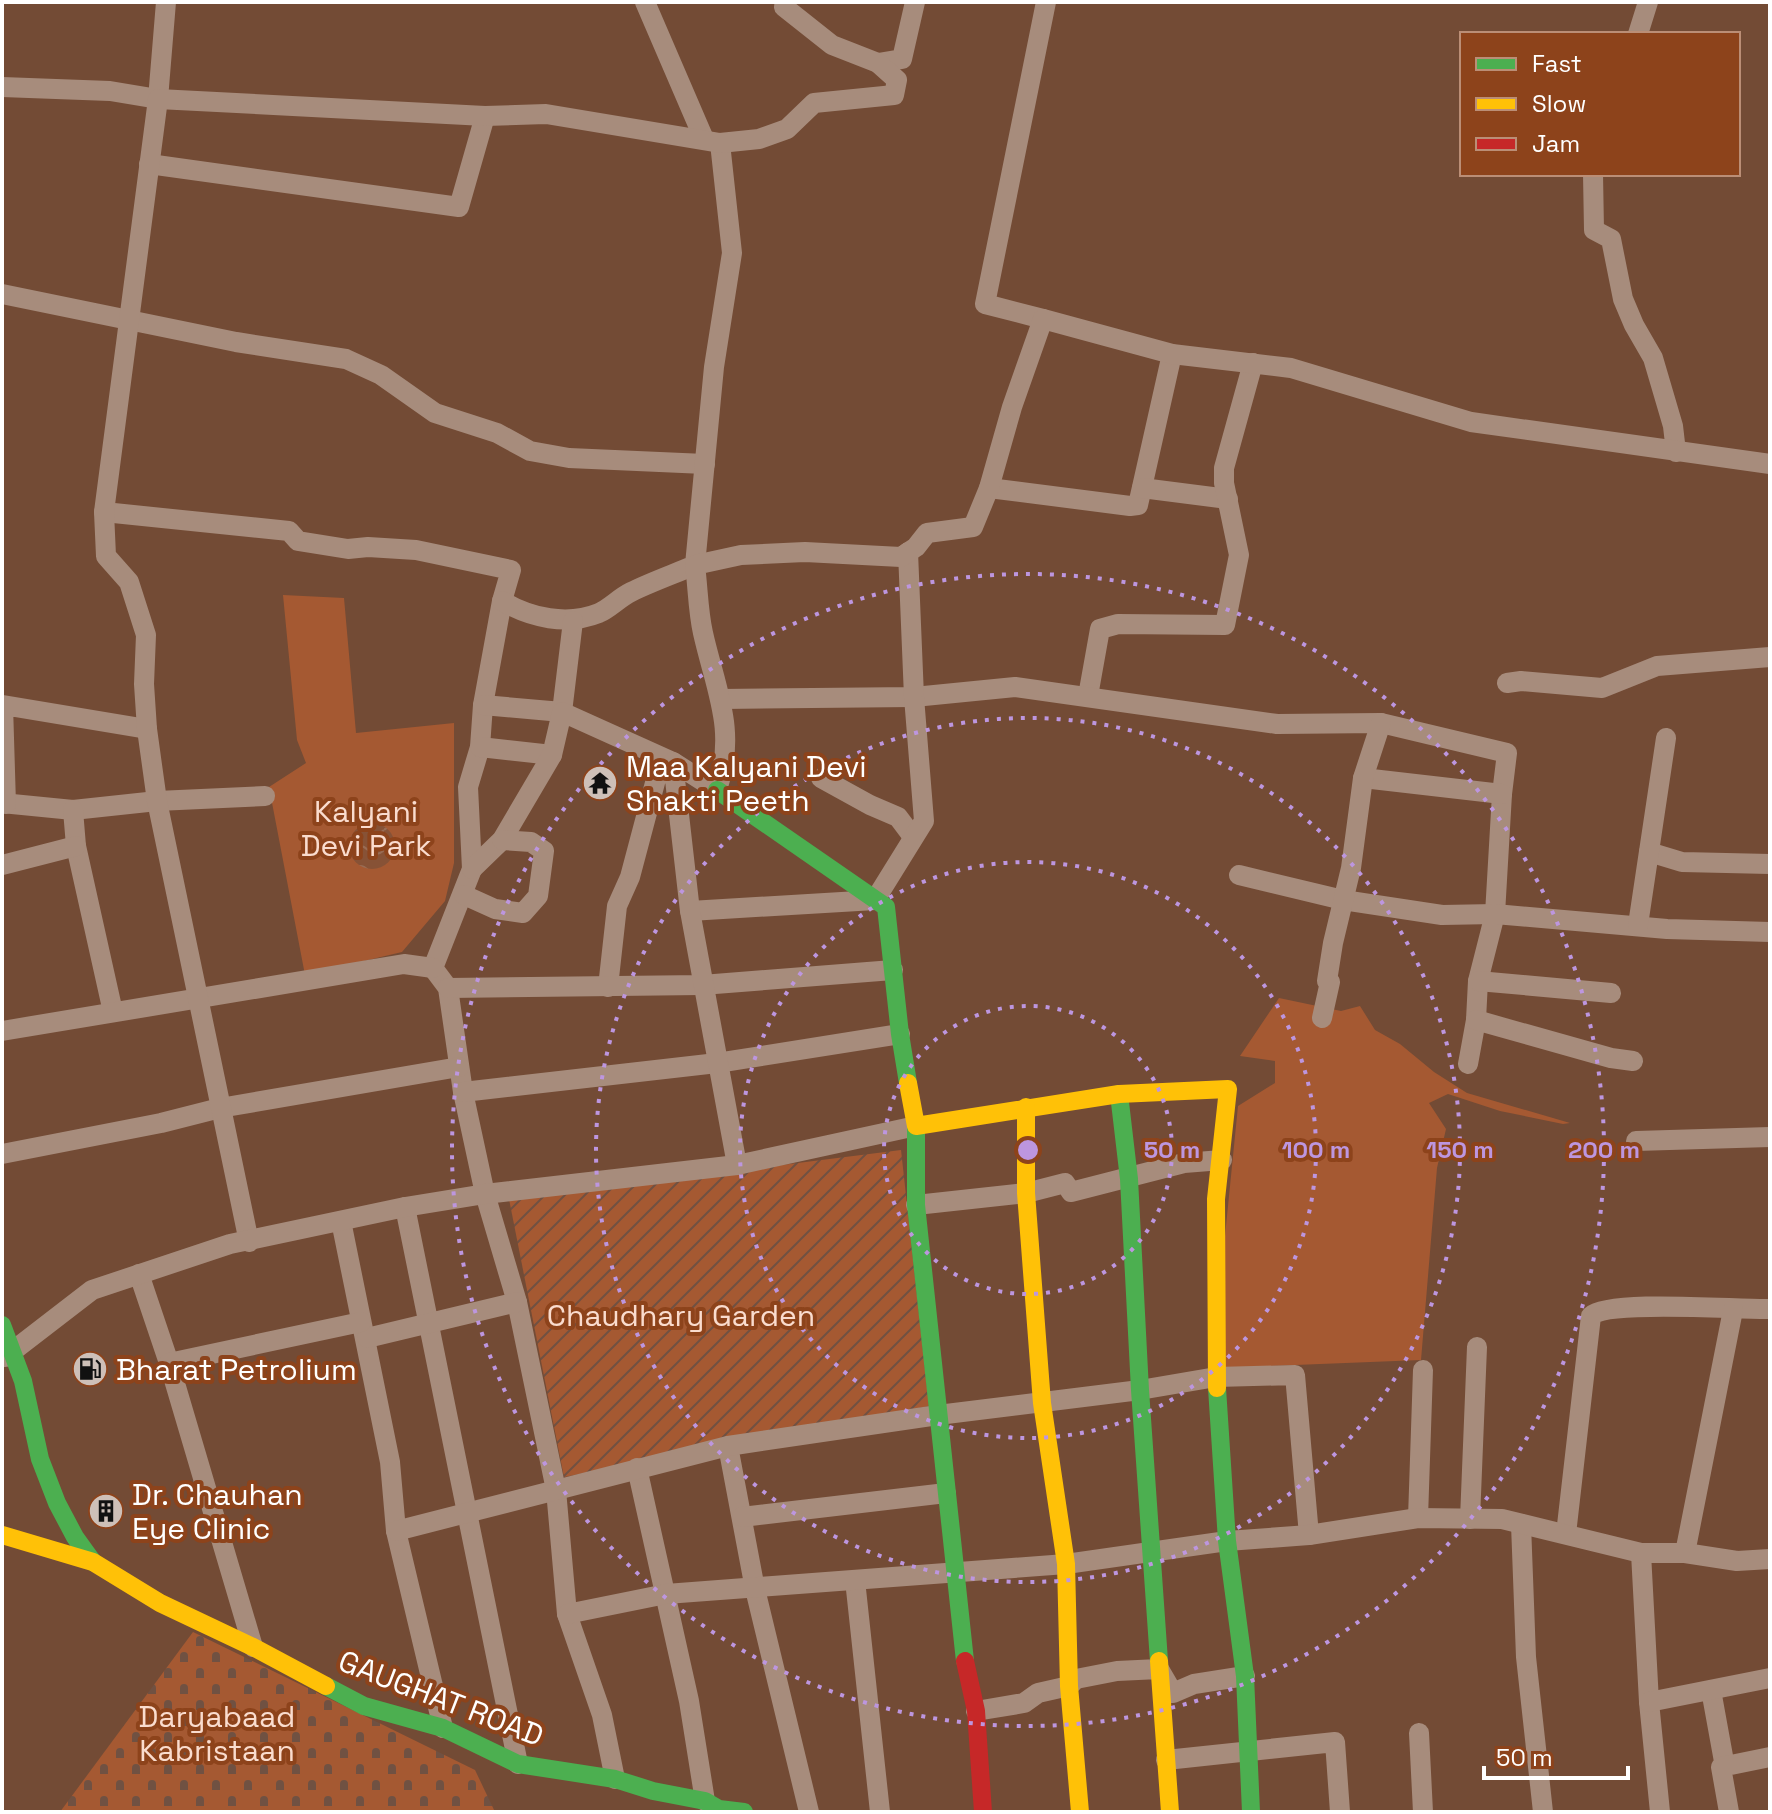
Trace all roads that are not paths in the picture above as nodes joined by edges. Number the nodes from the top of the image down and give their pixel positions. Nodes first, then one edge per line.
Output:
1 (166, 2) edge
2 (645, 2) edge
3 (915, 2) edge
4 (1046, 2) edge
5 (1648, 2) edge
6 (784, 7) dead end
7 (1639, 32) edge
8 (878, 63) junction
9 (2, 87) edge
10 (158, 99) junction
11 (485, 116) junction
12 (712, 141) junction
13 (149, 164) junction
14 (1593, 176) edge
15 (2, 294) edge
16 (1043, 319) junction
17 (128, 321) junction
18 (1172, 354) junction
19 (1253, 363) junction
20 (1676, 452) junction
21 (705, 464) junction
22 (1770, 464) edge
23 (989, 488) junction
24 (1142, 488) junction
25 (1228, 499) junction
26 (104, 512) junction
27 (908, 552) junction
28 (695, 565) junction
29 (502, 601) junction
30 (573, 621) junction
31 (1770, 657) edge
32 (1507, 683) dead end
33 (1088, 696) junction
34 (914, 697) junction
35 (721, 699) junction
36 (483, 705) junction
37 (562, 712) junction
38 (1381, 723) junction
39 (147, 729) junction
40 (1666, 738) dead end
41 (480, 747) junction
42 (552, 755) junction
43 (673, 762) junction
44 (821, 778) dead end
45 (1363, 778) junction
46 (717, 790) junction
47 (1502, 794) junction
48 (265, 796) dead end
49 (157, 801) junction
50 (4, 803) edge
51 (73, 810) junction
52 (913, 837) junction
53 (502, 840) junction
54 (76, 846) junction
55 (1649, 852) junction
56 (1770, 864) edge
57 (2, 865) edge
58 (472, 869) junction
59 (1239, 875) dead end
60 (464, 895) junction
61 (875, 900) junction
62 (1343, 900) junction
63 (690, 911) junction
64 (1495, 914) junction
65 (1638, 925) junction
66 (1770, 932) edge
67 (433, 968) junction
68 (893, 970) junction
69 (1478, 981) junction
70 (702, 985) junction
71 (608, 987) junction
72 (448, 988) junction
73 (1611, 993) dead end
74 (197, 999) junction
75 (113, 1012) junction
76 (1322, 1018) dead end
77 (1476, 1020) junction
78 (2, 1031) edge
79 (900, 1034) junction
80 (1633, 1061) dead end
81 (717, 1063) junction
82 (1468, 1064) dead end
83 (459, 1067) junction
84 (463, 1092) junction
85 (1119, 1094) junction
86 (1026, 1107) junction
87 (220, 1108) junction
88 (916, 1126) junction
89 (1770, 1137) edge
90 (1636, 1141) dead end
91 (2, 1154) edge
92 (1222, 1160) junction
93 (737, 1165) junction
94 (1129, 1179) junction
95 (1026, 1193) junction
96 (485, 1194) junction
97 (916, 1205) junction
98 (405, 1207) junction
99 (341, 1221) junction
100 (249, 1242) junction
101 (139, 1274) junction
102 (517, 1302) junction
103 (1770, 1309) edge
104 (1733, 1310) junction
105 (430, 1323) junction
106 (2, 1325) edge
107 (364, 1330) junction
108 (1477, 1347) dead end
109 (6, 1356) edge
110 (169, 1363) junction
111 (1423, 1370) dead end
112 (1216, 1377) junction
113 (1140, 1390) junction
114 (1042, 1403) junction
115 (938, 1415) junction
116 (728, 1446) junction
117 (637, 1468) junction
118 (556, 1490) junction
119 (946, 1493) junction
120 (467, 1511) junction
121 (742, 1517) junction
122 (1418, 1518) junction
123 (1470, 1519) junction
124 (1521, 1524) junction
125 (396, 1531) junction
126 (1566, 1534) junction
127 (2, 1535) edge
128 (1309, 1535) junction
129 (1227, 1541) junction
130 (1153, 1551) junction
131 (1641, 1553) junction
132 (1685, 1553) junction
133 (1770, 1559) edge
134 (93, 1562) junction
135 (1066, 1564) junction
136 (955, 1572) junction
137 (855, 1580) junction
138 (755, 1589) junction
139 (666, 1594) junction
140 (567, 1614) junction
141 (253, 1647) junction
142 (1159, 1669) junction
143 (1245, 1676) junction
144 (1770, 1678) edge
145 (1069, 1686) junction
146 (1711, 1690) junction
147 (1649, 1702) junction
148 (976, 1711) junction
149 (443, 1728) junction
150 (1419, 1733) dead end
151 (1247, 1753) junction
152 (1770, 1757) edge
153 (1166, 1760) junction
154 (518, 1764) junction
155 (1725, 1767) junction
156 (615, 1779) junction
157 (714, 1807) edge
158 (744, 1812) edge
159 (809, 1812) edge
160 (880, 1812) edge
161 (983, 1812) edge
162 (1080, 1812) edge
163 (1170, 1812) edge
164 (1251, 1812) edge
165 (1340, 1812) edge
166 (1423, 1812) edge
167 (1543, 1812) edge
168 (1660, 1812) edge
169 (1729, 1812) edge

1 - 10 street
2 - 12 street
3 - 8 street
4 - 16 street
5 - 7 street
6 - 8 street
8 - 12 street
9 - 10 street
10 - 11 street
10 - 13 street
11 - 12 street
11 - 13 street
12 - 21 street
13 - 17 street
14 - 20 street
15 - 17 street
16 - 18 street
16 - 23 street
17 - 21 street
17 - 26 street
18 - 19 street
18 - 24 street
19 - 20 street
19 - 25 street
20 - 22 street
21 - 28 street
23 - 24 street
23 - 27 street
24 - 25 street
25 - 33 street
26 - 29 street
26 - 39 street
27 - 28 street
27 - 34 street
28 - 30 street
28 - 35 street
29 - 30 street
29 - 36 street
30 - 37 street
31 - 32 street
33 - 34 street
33 - 38 street
34 - 35 street
34 - 52 street
35 - 46 street
36 - 37 street
36 - 41 street
37 - 42 street
37 - 43 street
38 - 45 street
38 - 47 street
39 - 49 street
39 - 50 street
40 - 55 street
41 - 42 street
41 - 58 street
42 - 53 street
43 - 46 street
43 - 63 street
43 - 71 street
44 - 52 street
45 - 47 street
45 - 62 street
46 - 61 street
47 - 64 street
48 - 49 street
49 - 51 street
49 - 74 street
50 - 51 street
51 - 54 street
52 - 61 street
53 - 58 street
53 - 60 street
54 - 57 street
54 - 75 street
55 - 56 street
55 - 65 street
58 - 60 street
59 - 62 street
60 - 67 street
61 - 63 street
61 - 68 street
62 - 64 street
62 - 76 street
63 - 70 street
64 - 65 street
64 - 69 street
65 - 66 street
67 - 72 street
67 - 74 street
68 - 70 street
68 - 79 street
69 - 73 street
69 - 77 street
70 - 71 street
70 - 81 street
71 - 72 street
72 - 83 street
74 - 75 street
74 - 87 street
75 - 78 street
77 - 80 street
77 - 82 street
79 - 81 street
79 - 88 street
81 - 84 street
81 - 93 street
83 - 84 street
83 - 87 street
84 - 96 street
85 - 86 street
85 - 92 street
85 - 94 street
86 - 88 street
86 - 95 street
87 - 91 street
87 - 100 street
88 - 93 street
88 - 97 street
89 - 90 street
92 - 94 street
92 - 112 street
93 - 96 street
94 - 95 street
94 - 113 street
95 - 97 street
95 - 114 street
96 - 98 street
96 - 102 street
97 - 115 street
98 - 99 street
98 - 105 street
99 - 100 street
99 - 107 street
100 - 101 street
101 - 109 street
101 - 110 street
102 - 105 street
102 - 118 street
103 - 104 street
104 - 126 street
104 - 132 street
105 - 107 street
105 - 120 street
106 - 109 street
107 - 110 street
107 - 125 street
108 - 123 street
109 - 134 street
110 - 141 street
111 - 122 street
112 - 113 street
112 - 128 street
112 - 129 street
113 - 114 street
113 - 130 street
114 - 115 street
114 - 135 street
115 - 116 street
115 - 119 street
116 - 117 street
116 - 121 street
117 - 118 street
117 - 139 street
118 - 120 street
118 - 140 street
119 - 121 street
119 - 136 street
120 - 125 street
120 - 154 street
121 - 138 street
122 - 123 street
122 - 128 street
123 - 124 street
124 - 126 street
124 - 167 street
125 - 149 street
126 - 131 street
127 - 134 street, GAUGHAT ROAD
128 - 129 street
129 - 130 street
129 - 143 street
130 - 135 street
130 - 142 street
131 - 132 street
131 - 147 street
132 - 133 street
134 - 141 street, GAUGHAT ROAD
135 - 136 street
135 - 145 street
136 - 137 street
136 - 148 street
137 - 138 street
137 - 160 street
138 - 139 street
138 - 159 street
139 - 140 street
139 - 157 street
140 - 156 street
141 - 149 street, GAUGHAT ROAD
142 - 143 street
142 - 145 street
142 - 153 street
143 - 151 street
144 - 146 street
145 - 148 street
145 - 162 street
146 - 147 street
146 - 155 street
147 - 168 street
148 - 161 street
149 - 154 street, GAUGHAT ROAD
150 - 166 street
151 - 153 street
151 - 164 street
151 - 165 street
152 - 155 street
153 - 163 street
154 - 156 street, GAUGHAT ROAD
155 - 169 street
156 - 157 street, GAUGHAT ROAD
157 - 158 street, GAUGHAT ROAD

